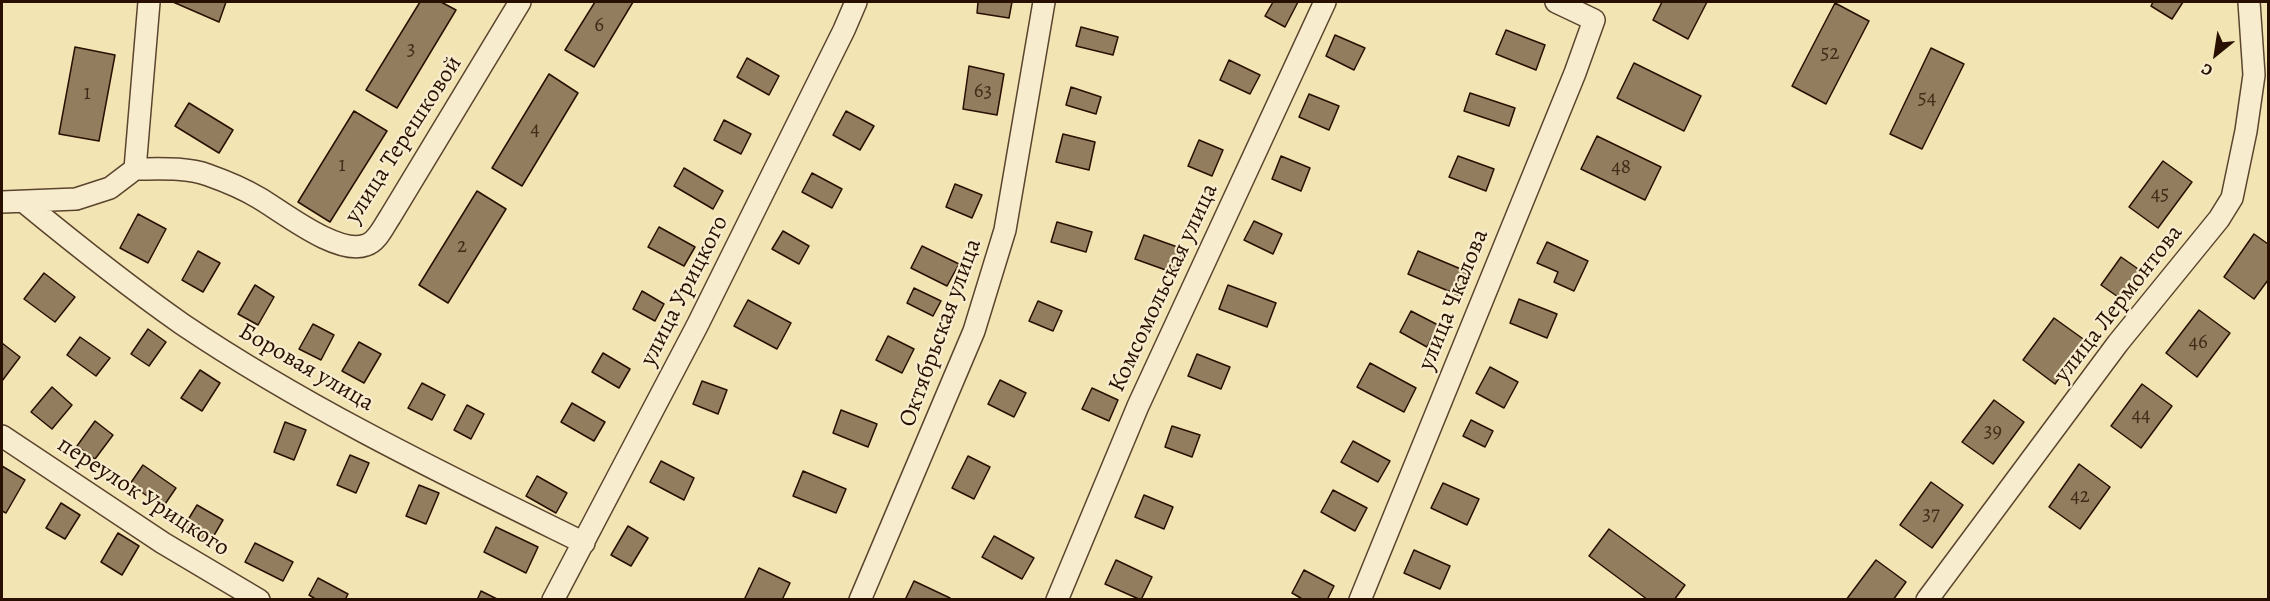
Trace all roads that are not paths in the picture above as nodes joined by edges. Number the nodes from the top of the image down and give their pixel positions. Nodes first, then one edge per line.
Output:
1 (149, 2) edge
2 (520, 2) edge
3 (856, 2) edge
4 (1044, 2) edge
5 (1325, 2) edge
6 (1556, 2) edge
7 (2248, 2) edge
8 (135, 169) junction
9 (2, 202) edge
10 (24, 202) junction
11 (2, 436) edge
12 (584, 543) junction
13 (259, 600) edge
14 (553, 600) edge
15 (860, 600) edge
16 (1057, 600) edge
17 (1360, 600) edge
18 (1928, 600) edge

1 - 8 street
2 - 8 street, улица Терешковой
3 - 12 street, улица Урицкого
4 - 15 street, Октябрьская улица
5 - 16 street, Комсомольская улица
6 - 17 street, улица Чкалова
7 - 18 street, улица Лермонтова
8 - 10 street
9 - 10 street
10 - 12 street, Боровая улица
11 - 13 street, переулок Урицкого
12 - 14 street, улица Урицкого

